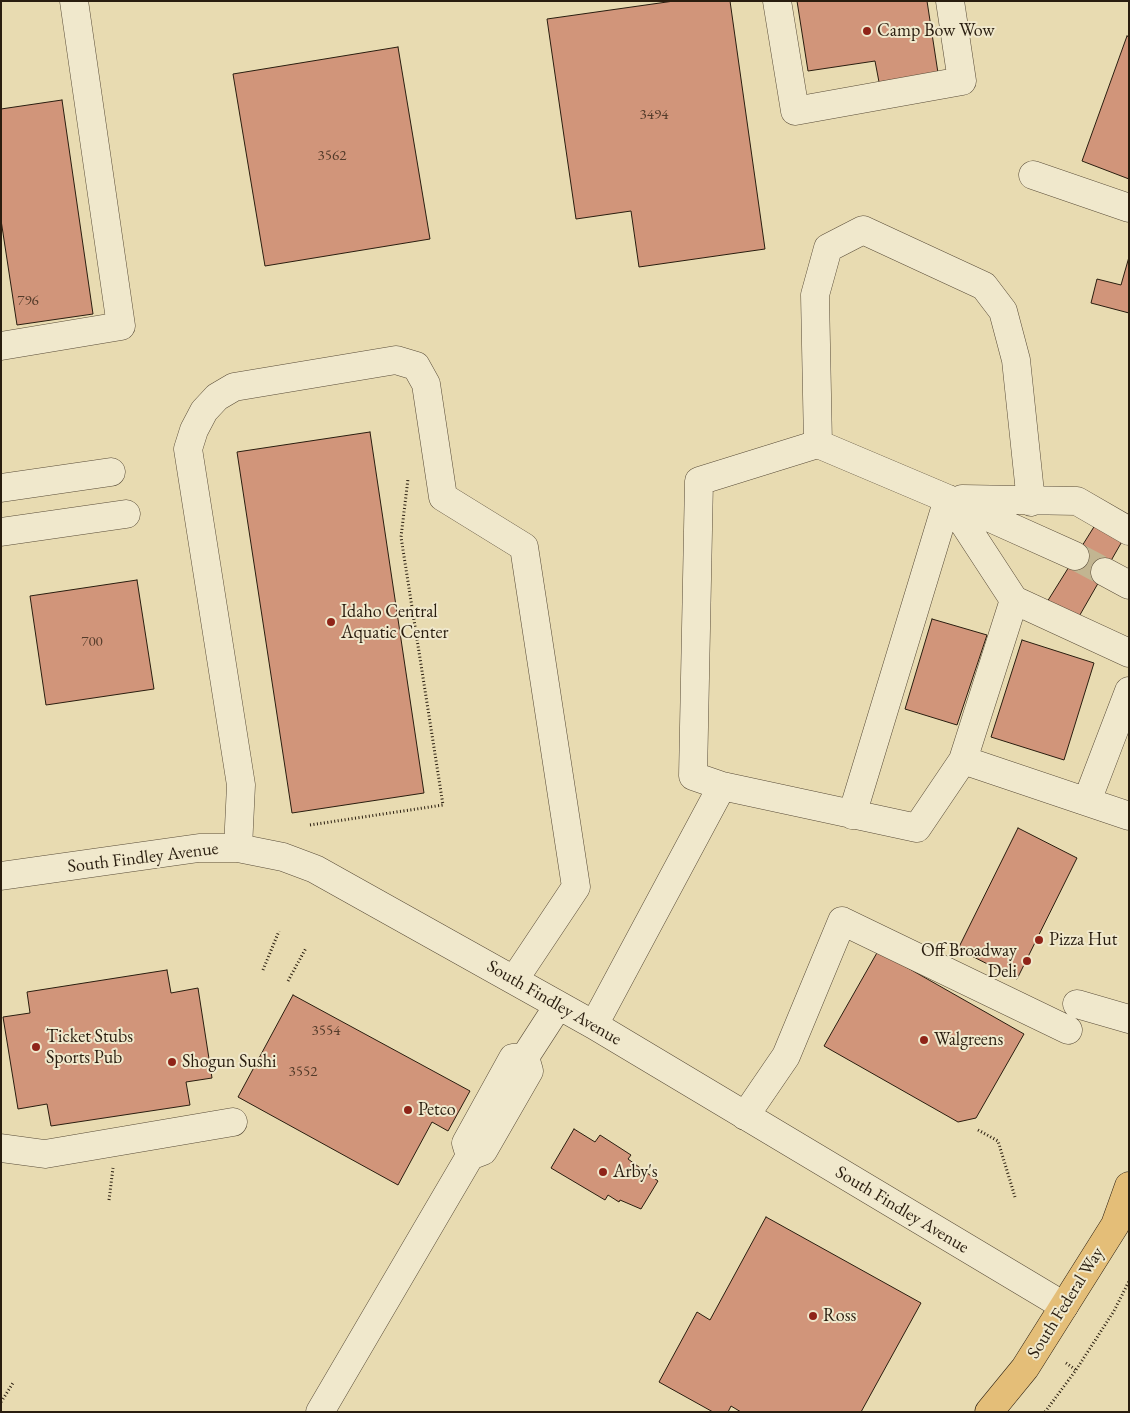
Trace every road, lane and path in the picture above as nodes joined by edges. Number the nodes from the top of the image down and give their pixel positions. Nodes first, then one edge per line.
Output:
1 (74, 1) edge
2 (777, 1) edge
3 (950, 1) edge
4 (1033, 175) dead end
5 (1129, 208) edge
6 (1, 346) edge
7 (818, 444) junction
8 (111, 472) dead end
9 (408, 479) dead end
10 (1, 488) edge
11 (948, 499) junction
12 (1031, 502) junction
13 (126, 514) dead end
14 (1129, 531) edge
15 (1, 532) edge
16 (1075, 556) tunnel mouth
17 (1104, 572) tunnel mouth
18 (1129, 585) edge
19 (1014, 600) junction
20 (1129, 653) edge
21 (1128, 698) edge
22 (1120, 743) edge
23 (963, 760) junction
24 (722, 786) junction
25 (1087, 802) junction
26 (852, 815) junction
27 (1129, 816) edge
28 (310, 825) dead end
29 (238, 848) junction
30 (1, 876) edge
31 (279, 931) dead end
32 (306, 948) dead end
33 (263, 970) dead end
34 (514, 980) junction
35 (288, 981) dead end
36 (1077, 1004) dead end
37 (558, 1006) junction
38 (1129, 1019) edge
39 (594, 1025) junction
40 (1068, 1030) dead end
41 (745, 1116) junction
42 (233, 1122) dead end
43 (978, 1130) dead end
44 (1, 1148) edge
45 (115, 1159) dead end
46 (1129, 1186) edge
47 (1015, 1197) dead end
48 (110, 1200) dead end
49 (1129, 1281) edge
50 (1064, 1306) junction
51 (1066, 1363) dead end
52 (1076, 1370) junction
53 (13, 1383) dead end
54 (1, 1402) edge
55 (320, 1412) edge
56 (989, 1412) edge
57 (1045, 1412) edge

1 - 6 street
2 - 3 street
4 - 5 street
7 - 11 street
7 - 12 street
7 - 24 street
8 - 10 street
9 - 28 path
11 - 12 street
11 - 16 street
11 - 19 street
11 - 26 street
12 - 14 street
13 - 15 street
17 - 18 street
19 - 20 street
19 - 23 street
21 - 22 street
22 - 25 street
23 - 25 street
23 - 26 street
24 - 26 street
24 - 39 street
25 - 27 street
29 - 30 street, South Findley Avenue
29 - 34 street, South Findley Avenue
29 - 34 street
31 - 33 path
32 - 35 path
34 - 37 street, South Findley Avenue
36 - 38 street
37 - 39 street, South Findley Avenue
37 - 55 street
39 - 41 street, South Findley Avenue
40 - 41 street
41 - 50 street, South Findley Avenue
42 - 44 street
43 - 47 path
45 - 48 path
46 - 50 main road, South Federal Way
49 - 52 path
50 - 56 main road, South Federal Way
51 - 52 path
52 - 57 path
53 - 54 path

